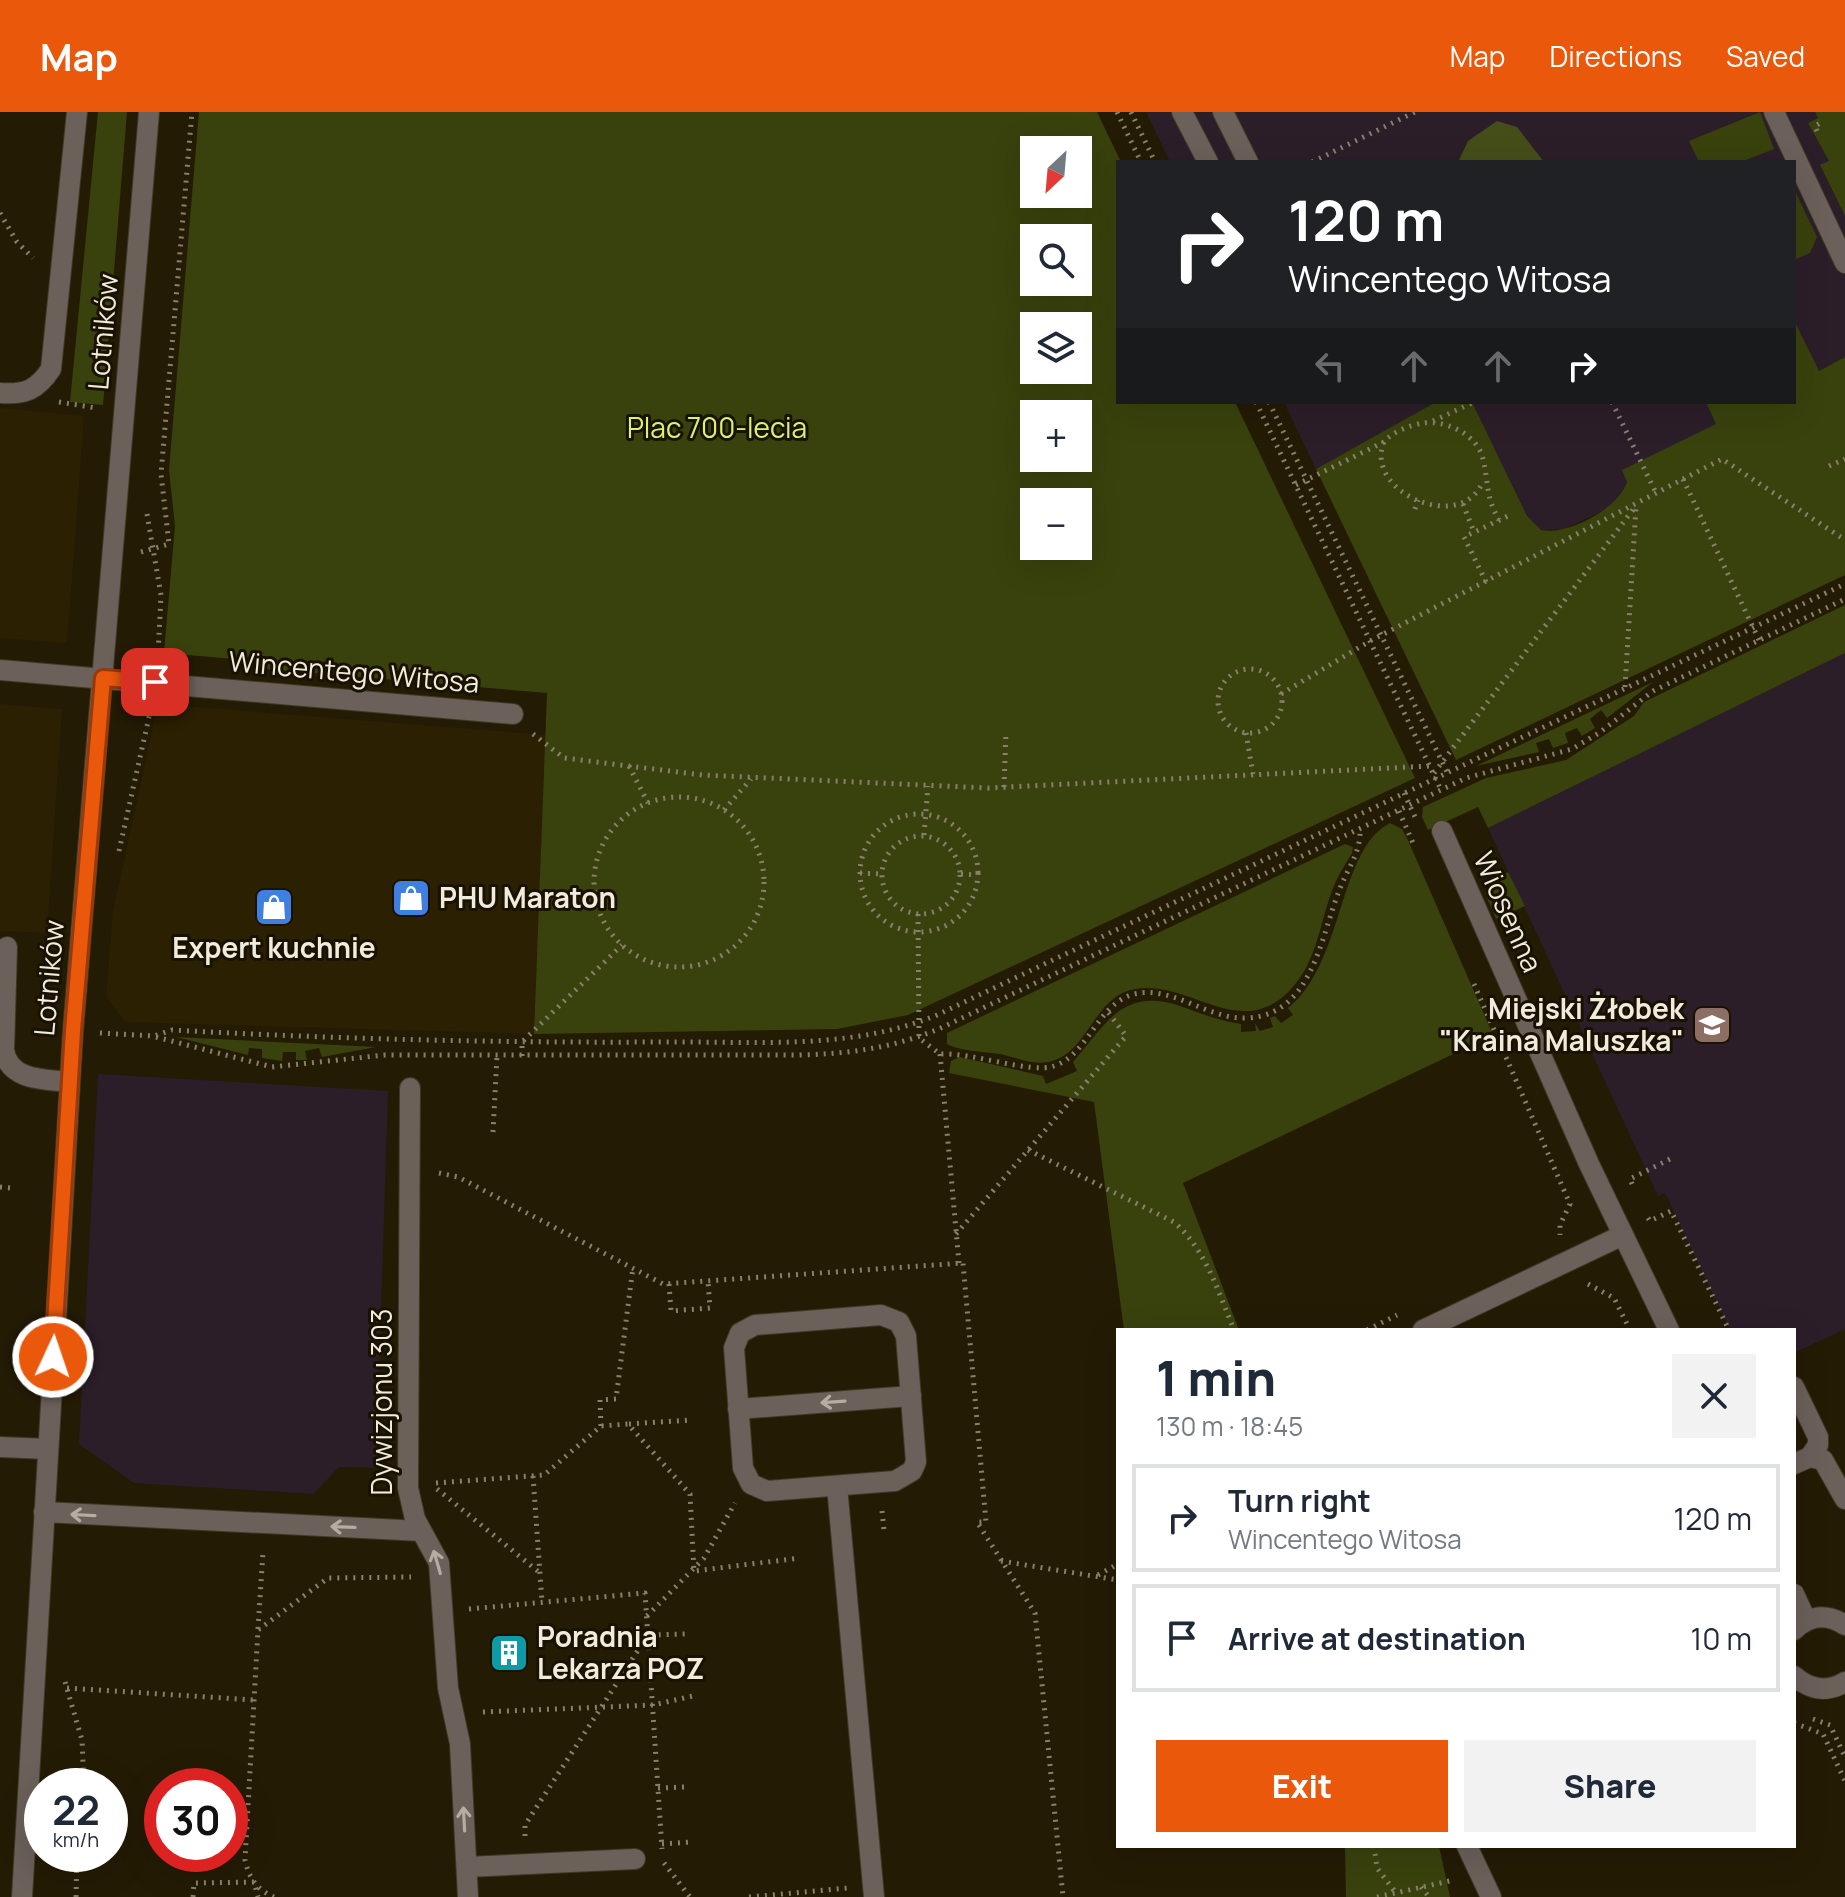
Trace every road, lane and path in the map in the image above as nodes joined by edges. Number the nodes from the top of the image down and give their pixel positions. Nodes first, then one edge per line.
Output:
1 (77, 112) edge
2 (149, 112) edge
3 (192, 112) edge
4 (1117, 112) edge
5 (1131, 112) edge
6 (1182, 112) edge
7 (1223, 112) edge
8 (1415, 112) edge
9 (1774, 112) edge
10 (1822, 122) dead end
11 (1815, 126) dead end
12 (1140, 160) edge
13 (1154, 160) edge
14 (1207, 160) edge
15 (1247, 160) edge
16 (1316, 160) edge
17 (0, 213) edge
18 (62, 263) junction
19 (1845, 263) edge
20 (0, 393) edge
21 (1257, 404) edge
22 (1270, 404) edge
23 (1470, 404) edge
24 (1613, 404) edge
25 (1432, 422) junction
26 (1384, 442) junction
27 (1845, 459) edge
28 (1829, 466) dead end
29 (1683, 479) junction
30 (1307, 480) junction
31 (1484, 480) junction
32 (1296, 485) junction
33 (1656, 493) junction
34 (1418, 500) junction
35 (1463, 504) junction
36 (1636, 506) junction
37 (1415, 509) dead end
38 (1510, 515) dead end
39 (1499, 520) junction
40 (1474, 532) junction
41 (1845, 540) edge
42 (137, 567) dead end
43 (1486, 582) junction
44 (1845, 584) edge
45 (1845, 599) edge
46 (1752, 628) junction
47 (1381, 635) junction
48 (1759, 640) junction
49 (1370, 641) junction
50 (158, 657) dead end
51 (0, 670) edge
52 (103, 678) junction
53 (155, 682) junction
54 (1625, 687) junction
55 (1281, 694) junction
56 (513, 714) joint
57 (1006, 731) dead end
58 (1246, 733) junction
59 (1442, 762) junction
60 (629, 766) junction
61 (1430, 766) junction
62 (1447, 772) junction
63 (1253, 774) junction
64 (1434, 776) junction
65 (751, 779) junction
66 (928, 786) junction
67 (1004, 787) junction
68 (1441, 790) junction
69 (648, 803) junction
70 (724, 810) junction
71 (1399, 811) junction
72 (926, 814) junction
73 (1360, 829) junction
74 (1442, 831) dead end
75 (924, 835) junction
76 (1418, 854) dead end
77 (116, 866) dead end
78 (860, 873) junction
79 (881, 874) junction
80 (961, 874) junction
81 (977, 875) junction
82 (918, 914) junction
83 (918, 932) junction
84 (622, 945) junction
85 (7, 947) dead end
86 (1469, 971) dead end
87 (1108, 1012) junction
88 (918, 1023) junction
89 (172, 1030) junction
90 (95, 1033) dead end
91 (154, 1036) junction
92 (919, 1038) junction
93 (522, 1042) junction
94 (171, 1043) junction
95 (940, 1054) junction
96 (497, 1056) junction
97 (522, 1056) junction
98 (70, 1082) junction
99 (410, 1088) dead end
100 (493, 1132) dead end
101 (1028, 1150) junction
102 (1670, 1159) dead end
103 (410, 1169) junction
104 (0, 1187) edge
105 (11, 1188) dead end
106 (1637, 1193) dead end
107 (1643, 1207) dead end
108 (956, 1234) junction
109 (1623, 1235) junction
110 (1570, 1260) junction
111 (959, 1263) junction
112 (633, 1267) junction
113 (708, 1281) junction
114 (669, 1284) junction
115 (1233, 1328) edge
116 (1427, 1328) edge
117 (1629, 1328) edge
118 (1668, 1328) edge
119 (1728, 1328) edge
120 (1796, 1391) edge
121 (911, 1396) junction
122 (738, 1409) junction
123 (691, 1420) dead end
124 (628, 1424) junction
125 (601, 1426) junction
126 (0, 1447) edge
127 (48, 1449) junction
128 (1802, 1461) edge
129 (533, 1476) junction
130 (751, 1484) junction
131 (837, 1486) junction
132 (1845, 1499) edge
133 (44, 1512) junction
134 (264, 1524) junction
135 (421, 1531) junction
136 (800, 1558) dead end
137 (1000, 1561) junction
138 (1116, 1565) edge
139 (694, 1571) junction
140 (540, 1573) junction
141 (1096, 1576) junction
142 (441, 1577) junction
143 (1116, 1580) edge
144 (542, 1602) junction
145 (1796, 1604) edge
146 (443, 1612) junction
147 (647, 1616) junction
148 (1800, 1625) edge
149 (1845, 1625) edge
150 (258, 1630) junction
151 (687, 1634) dead end
152 (648, 1635) junction
153 (1796, 1677) edge
154 (63, 1678) dead end
155 (67, 1688) junction
156 (1842, 1691) edge
157 (693, 1696) dead end
158 (254, 1700) junction
159 (653, 1705) junction
160 (602, 1708) junction
161 (454, 1713) junction
162 (1796, 1724) edge
163 (1830, 1725) dead end
164 (1845, 1757) edge
165 (83, 1768) edge
166 (1845, 1781) edge
167 (685, 1787) dead end
168 (658, 1788) junction
169 (691, 1842) dead end
170 (662, 1844) junction
171 (1374, 1848) edge
172 (1468, 1848) edge
173 (635, 1859) dead end
174 (525, 1865) junction
175 (467, 1867) junction
176 (77, 1872) edge
177 (1477, 1872) junction
178 (254, 1882) junction
179 (1421, 1887) junction
180 (873, 1891) edge
181 (1396, 1893) junction
182 (22, 1897) edge
183 (76, 1897) edge
184 (193, 1897) edge
185 (258, 1897) edge
186 (274, 1897) edge
187 (468, 1897) edge
188 (690, 1897) edge
189 (749, 1897) edge
190 (1063, 1897) edge
191 (1377, 1897) edge
192 (1429, 1897) edge
193 (1491, 1897) edge

1 - 18 street
2 - 52 street, Lotników
3 - 42 path
4 - 12 path
5 - 13 path
6 - 14 street
7 - 15 street
8 - 16 path
9 - 19 street
10 - 11 path
17 - 18 path
18 - 20 street
21 - 32 path
22 - 30 path
23 - 25 path
24 - 33 path
25 - 26 path
25 - 31 path
26 - 30 path
26 - 34 path
27 - 28 path
29 - 33 path
29 - 41 path
29 - 46 path
30 - 32 path
30 - 47 path
31 - 35 path
31 - 39 path
32 - 49 path
33 - 36 path
34 - 35 path
34 - 37 path
35 - 40 path
36 - 43 path
36 - 54 path
36 - 59 path
38 - 39 path
39 - 40 path
40 - 43 path
43 - 47 path
44 - 46 path
45 - 48 path
46 - 48 path
46 - 54 path
47 - 49 path
47 - 59 path
48 - 68 path
49 - 55 path
49 - 61 path
50 - 53 path
51 - 52 street, Wincentego Witosa
52 - 53 street, Wincentego Witosa
52 - 98 street, Lotników
53 - 56 street, Wincentego Witosa
53 - 77 path
54 - 62 path
55 - 58 path
55 - 58 path
56 - 60 path
57 - 67 path
58 - 63 path
59 - 62 path
59 - 64 path
60 - 65 path
60 - 69 path
61 - 63 path
61 - 64 path
62 - 64 path
63 - 67 path
64 - 68 path
64 - 88 path
65 - 66 path
65 - 70 path
66 - 67 path
66 - 72 path
68 - 71 path
69 - 70 path
69 - 84 path
70 - 84 path
71 - 73 path
71 - 76 path
72 - 75 path
72 - 78 path
72 - 81 path
73 - 87 path
73 - 92 path
74 - 109 street, Wiosenna
75 - 79 path
75 - 80 path
78 - 79 path
78 - 83 path
79 - 82 path
80 - 81 path
80 - 82 path
81 - 83 path
82 - 83 path
83 - 88 path
84 - 93 path
85 - 98 street
86 - 110 path
87 - 95 path
87 - 101 path
88 - 92 path
88 - 93 path
89 - 91 path
89 - 93 path
89 - 94 path
90 - 91 path
91 - 94 path
92 - 95 path
92 - 97 path
93 - 97 path
94 - 96 path
95 - 108 path
96 - 97 path
96 - 100 path
98 - 127 street, Lotników
99 - 103 street, Dywizjonu 303
101 - 108 path
101 - 115 path
102 - 106 path
103 - 112 path
103 - 135 street, Dywizjonu 303
104 - 105 path
107 - 119 path
108 - 111 path
109 - 110 street
109 - 118 street, Wiosenna
110 - 116 street
110 - 117 path
111 - 113 path
111 - 137 path
112 - 114 path
112 - 125 path
113 - 114 path
113 - 114 path
120 - 128 street
121 -> 122 street
121 - 122 street
121 - 131 street
122 - 130 street
123 - 124 path
124 - 125 path
124 - 139 path
125 - 129 path
126 - 127 street
127 - 133 street, Lotników
128 - 132 street
129 - 140 path
129 - 140 path
130 - 131 street
130 - 139 path
131 - 180 street
134 -> 133 street
133 - 182 street, Lotników
135 -> 134 street
134 - 150 path
142 -> 135 street, Dywizjonu 303
136 - 139 path
137 - 141 path
137 - 190 path
138 - 141 path
139 - 147 path
140 - 144 path
141 - 143 path
142 - 146 street, Dywizjonu 303
142 - 150 path
144 - 146 path
144 - 147 path
145 - 148 street
146 - 161 street, Dywizjonu 303
147 - 152 path
148 - 149 street
150 - 158 path
151 - 152 path
152 - 159 path
152 - 160 path
153 - 156 street
154 - 155 path
155 - 158 path
155 - 165 path
157 - 159 path
158 - 178 path
159 - 160 path
159 - 168 path
160 - 161 path
160 - 174 path
175 -> 161 street, Dywizjonu 303
162 - 166 path
163 - 164 path
167 - 168 path
168 - 170 path
169 - 170 path
170 - 188 path
171 - 181 path
172 - 177 street
173 - 174 street
174 - 175 street
175 - 187 street, Dywizjonu 303
176 - 183 path
177 - 179 path
177 - 193 street
178 - 184 path
178 - 185 path
178 - 186 path
179 - 181 path
179 - 192 path
180 - 189 path
181 - 191 path

